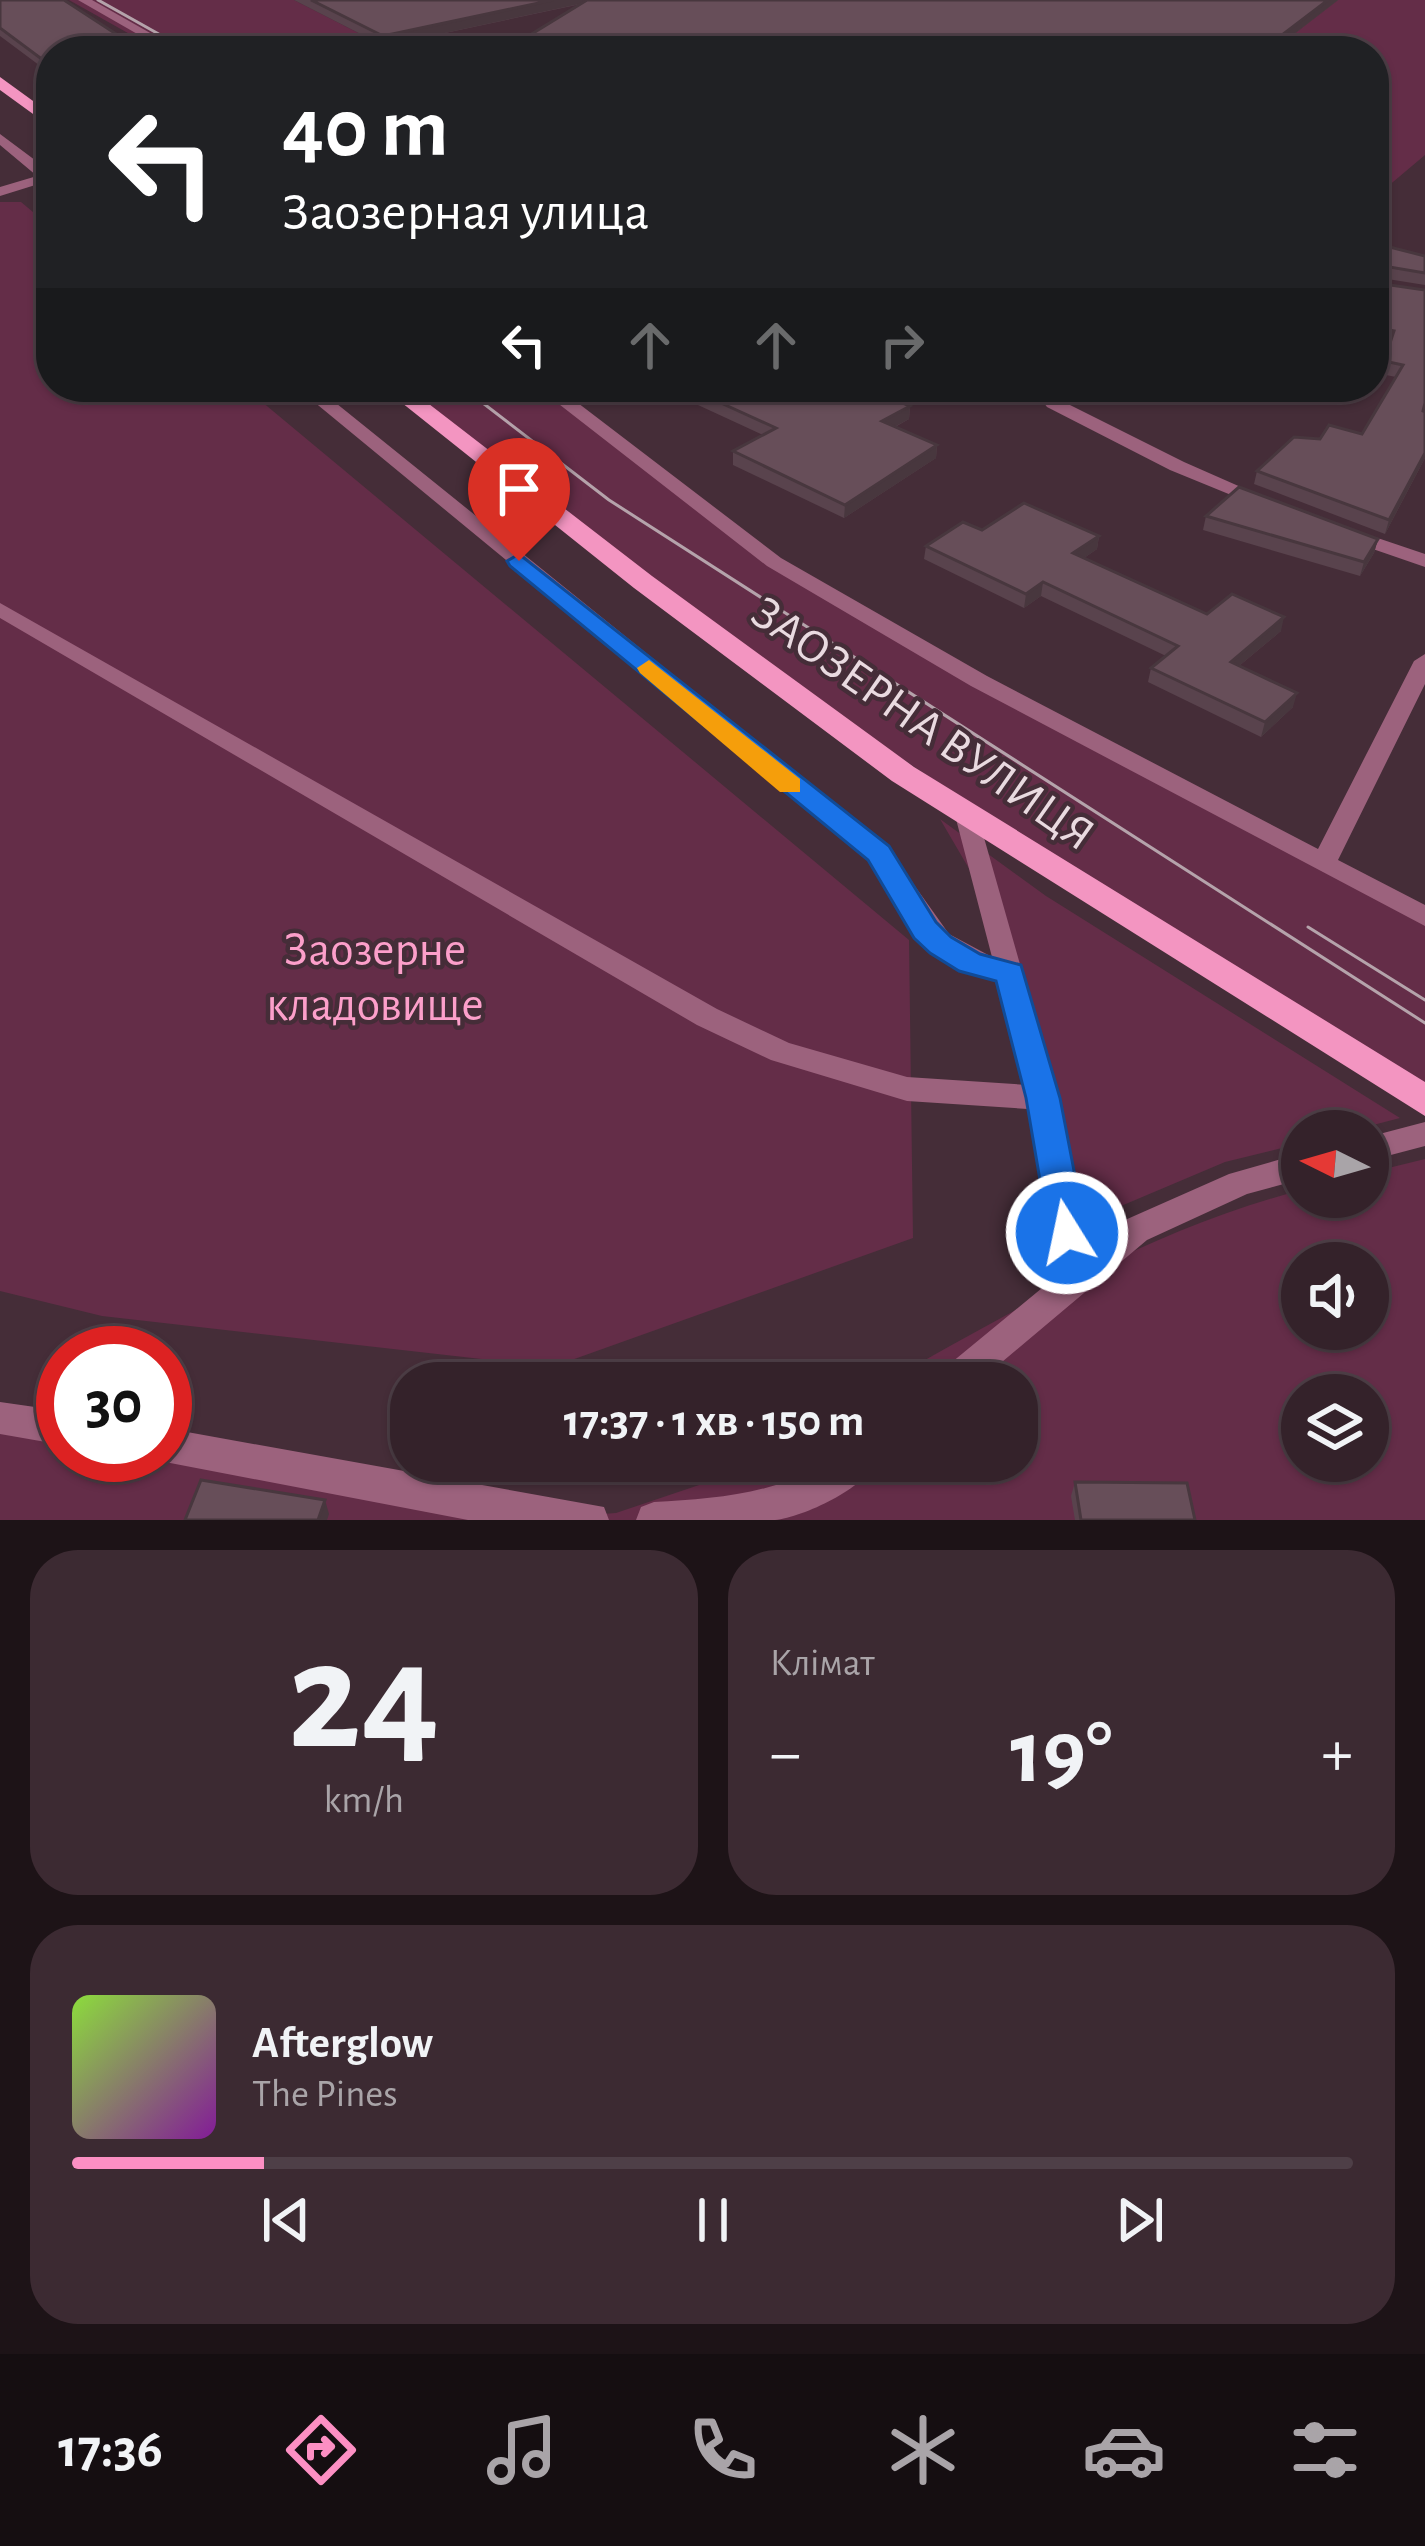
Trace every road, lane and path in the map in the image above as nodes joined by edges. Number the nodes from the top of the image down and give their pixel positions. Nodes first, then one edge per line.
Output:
1 (84, 0) edge
2 (149, 36) edge
3 (0, 82) edge
4 (36, 110) edge
5 (0, 138) edge
6 (36, 166) edge
7 (36, 181) edge
8 (0, 192) edge
9 (323, 402) edge
10 (412, 402) edge
11 (566, 402) edge
12 (1054, 402) edge
13 (1294, 514) edge
14 (1336, 530) edge
15 (1425, 561) edge
16 (0, 609) edge
17 (1425, 661) edge
18 (968, 819) junction
19 (1325, 860) junction
20 (1425, 916) edge
21 (1010, 973) junction
22 (1043, 1098) junction
23 (1425, 1102) edge
24 (1425, 1134) edge
25 (1389, 1143) edge
26 (1281, 1172) edge
27 (1076, 1278) junction
28 (977, 1362) edge
29 (0, 1418) edge
30 (36, 1424) edge
31 (192, 1450) edge
32 (818, 1482) edge
33 (591, 1520) edge
34 (654, 1520) edge

1 - 2 street
3 - 4 main road
5 - 6 street
7 - 8 street
9 - 21 street
10 - 18 main road, ЗАОЗЕРНА ВУЛИЦЯ
11 - 19 street, ЗАОЗЕРНА ВУЛИЦЯ
12 - 13 street
14 - 15 street
16 - 22 street
17 - 19 street
18 - 21 street
18 - 23 main road, ЗАОЗЕРНА ВУЛИЦЯ
19 - 20 street, ЗАОЗЕРНА ВУЛИЦЯ
21 - 22 street
22 - 27 street
24 - 25 street
26 - 27 street
27 - 28 street
29 - 30 street
31 - 33 street
32 - 34 street

